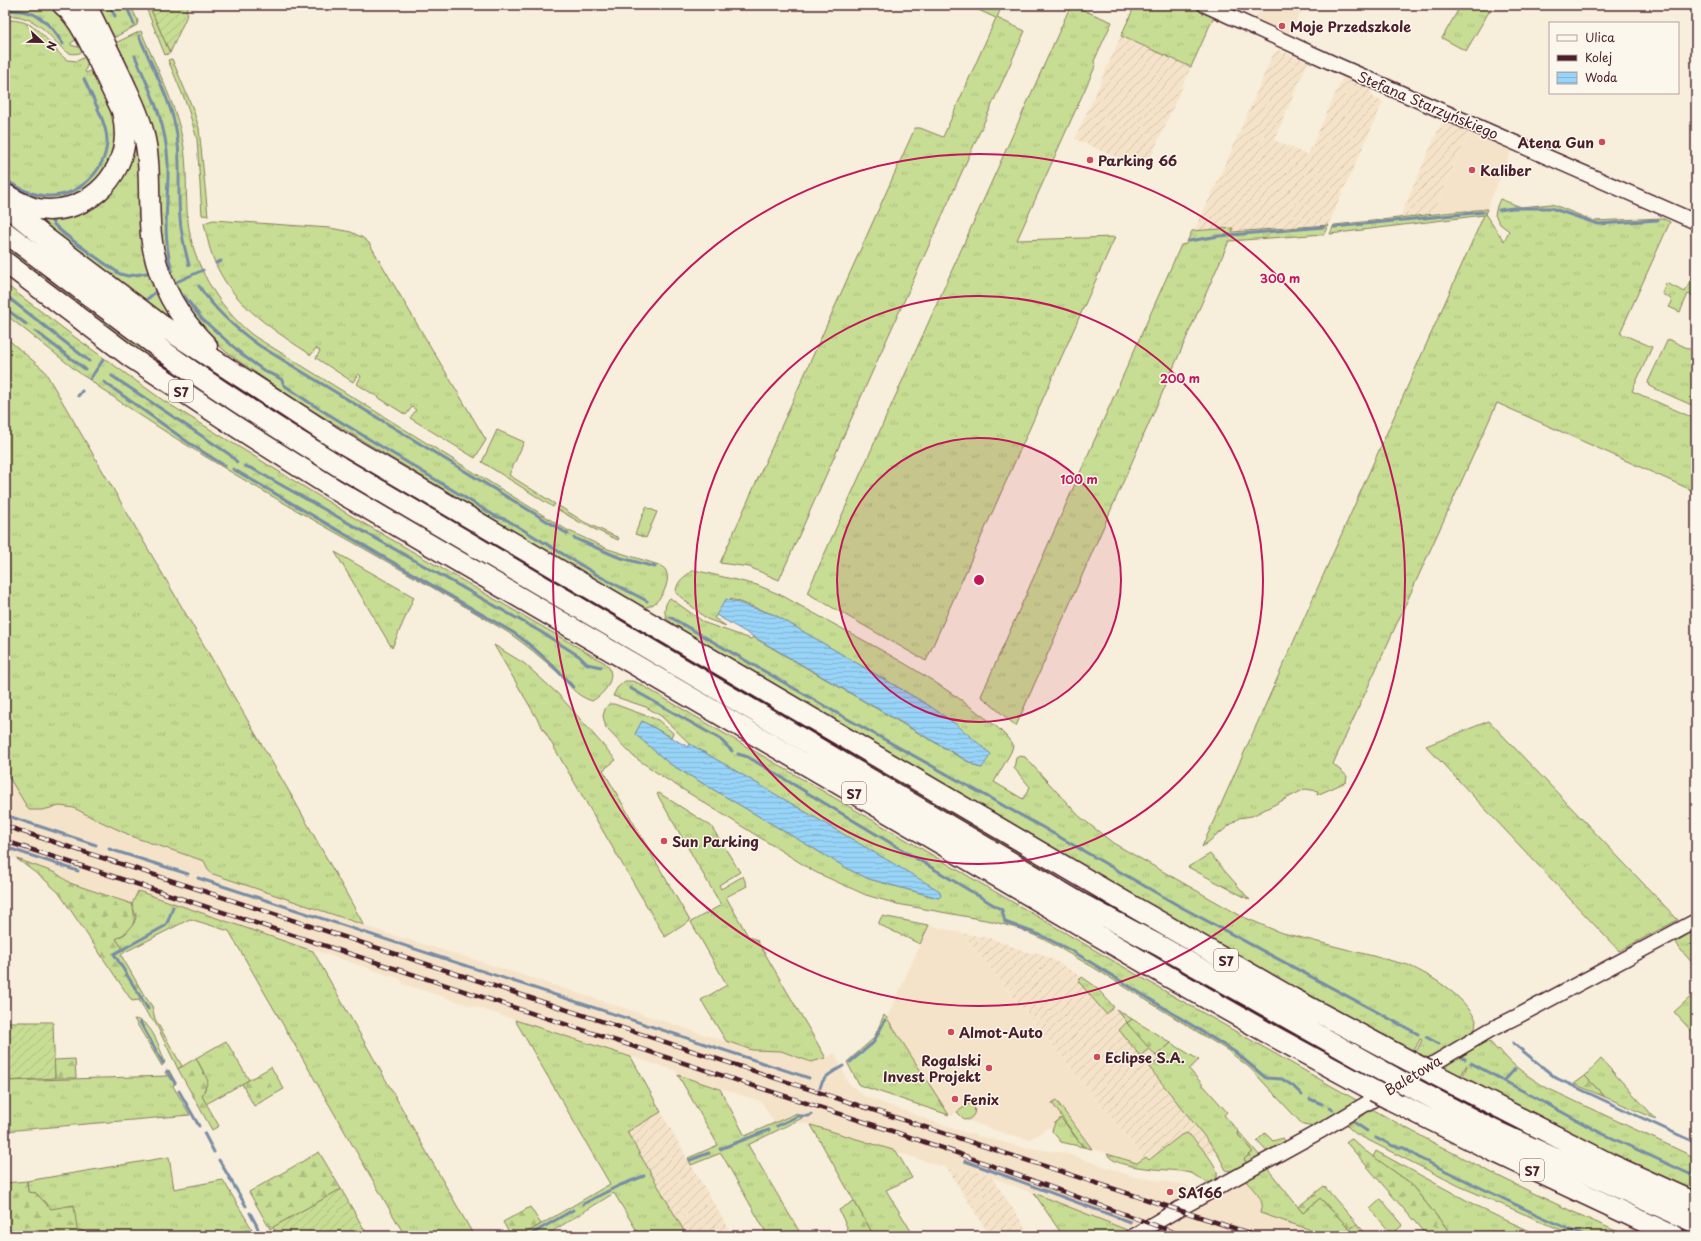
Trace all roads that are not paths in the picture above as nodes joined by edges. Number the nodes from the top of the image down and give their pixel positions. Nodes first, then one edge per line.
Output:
1 (63, 5) edge
2 (86, 5) edge
3 (1205, 5) edge
4 (5, 194) edge
5 (5, 205) edge
6 (1696, 222) edge
7 (5, 232) edge
8 (5, 262) edge
9 (5, 272) edge
10 (32, 283) junction
11 (233, 371) junction
12 (1039, 852) junction
13 (1696, 921) edge
14 (1160, 946) junction
15 (1696, 1203) edge
16 (1696, 1223) edge
17 (1133, 1236) edge
18 (1674, 1236) edge

1 - 4 highway
2 - 11 highway
3 - 6 street, Stefana Starzyńskiego
5 - 11 highway, S7
7 - 14 highway
8 - 10 highway, S7
9 - 10 highway
10 - 18 highway, S7
11 - 12 highway, S7
12 - 14 highway
12 - 15 highway, S7
13 - 17 street, Baletowa
14 - 16 highway

